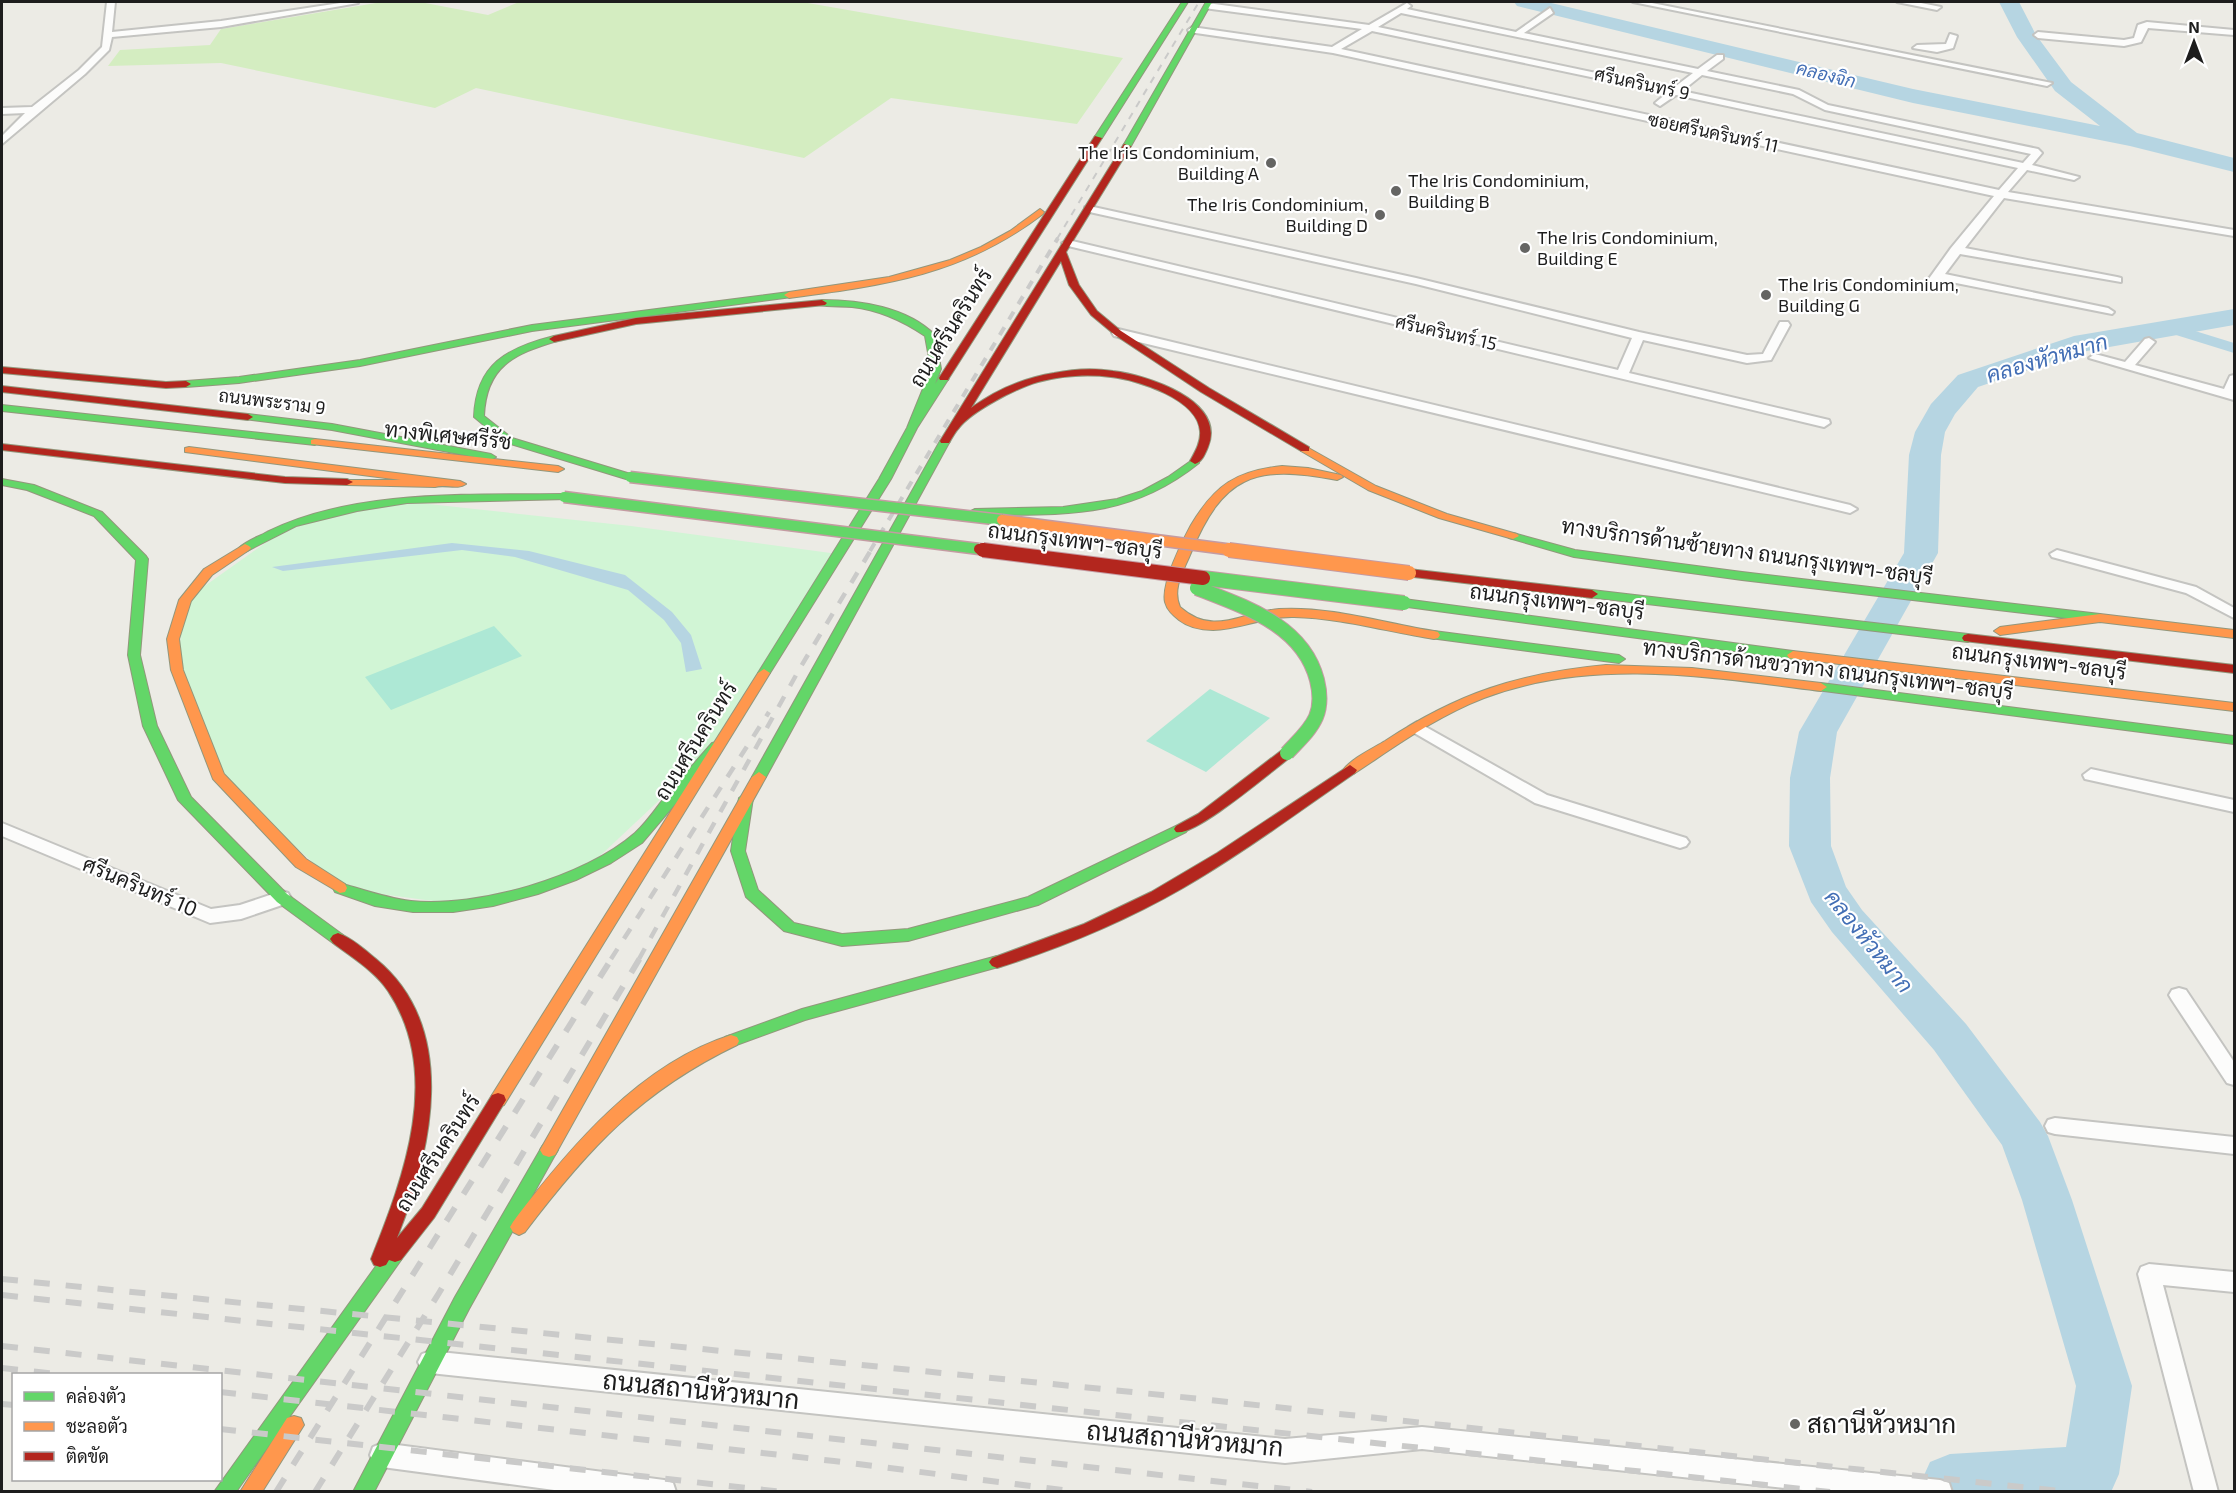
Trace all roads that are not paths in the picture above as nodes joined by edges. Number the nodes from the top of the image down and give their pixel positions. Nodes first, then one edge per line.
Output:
1 (111, 2) edge
2 (1185, 2) edge
3 (1416, 2) edge
4 (1637, 2) edge
5 (1901, 2) edge
6 (354, 3) dead end
7 (1208, 4) edge
8 (1937, 7) dead end
9 (1398, 10) junction
10 (1550, 11) dead end
11 (1367, 27) junction
12 (1192, 30) junction
13 (2235, 33) edge
14 (1518, 34) junction
15 (107, 35) junction
16 (2038, 35) dead end
17 (1953, 36) dead end
18 (1333, 50) junction
19 (1890, 50) junction
20 (1720, 57) dead end
21 (1700, 72) junction
22 (2047, 83) dead end
23 (1676, 91) junction
24 (1660, 104) dead end
25 (34, 110) junction
26 (2, 111) edge
27 (2, 141) edge
28 (2026, 167) junction
29 (2074, 177) dead end
30 (1067, 183) junction
31 (2001, 194) junction
32 (1089, 209) junction
33 (2235, 234) edge
34 (1065, 247) junction
35 (1955, 250) junction
36 (1939, 276) junction
37 (2117, 280) dead end
38 (1929, 287) dead end
39 (2108, 312) dead end
40 (1784, 325) dead end
41 (1118, 333) junction
42 (1639, 336) junction
43 (2149, 342) dead end
44 (2094, 358) dead end
45 (2127, 367) junction
46 (2, 370) edge
47 (1622, 375) junction
48 (2235, 379) edge
49 (2, 389) edge
50 (2231, 396) edge
51 (2, 408) edge
52 (1824, 423) dead end
53 (954, 425) junction
54 (912, 428) junction
55 (2, 447) edge
56 (176, 448) dead end
57 (537, 466) junction
58 (630, 477) junction
59 (3, 484) edge
60 (466, 485) junction
61 (1372, 488) junction
62 (564, 496) junction
63 (891, 507) joint
64 (1850, 509) dead end
65 (948, 513) junction
66 (2057, 554) dead end
67 (1164, 574) junction
68 (2235, 614) edge
69 (2100, 618) junction
70 (2235, 634) edge
71 (1955, 637) junction
72 (2235, 669) edge
73 (1692, 671) junction
74 (2082, 687) junction
75 (2235, 707) edge
76 (2235, 717) edge
77 (1417, 727) junction
78 (2235, 740) edge
79 (717, 746) junction
80 (2091, 775) dead end
81 (746, 798) junction
82 (2235, 806) edge
83 (2, 829) edge
84 (1680, 842) dead end
85 (282, 898) junction
86 (2179, 995) dead end
87 (2235, 1077) edge
88 (2055, 1126) dead end
89 (2235, 1146) edge
90 (428, 1213) junction
91 (2235, 1282) edge
92 (369, 1288) junction
93 (462, 1303) junction
94 (430, 1362) junction
95 (334, 1364) dead end
96 (303, 1411) dead end
97 (381, 1455) junction
98 (364, 1489) edge
99 (224, 1491) edge
100 (250, 1491) edge
101 (664, 1491) edge
102 (1940, 1491) edge
103 (2206, 1491) edge

1 - 15 street
2 - 30 main road, ถนนศรีนครินทร์
3 - 9 street
4 - 19 street
5 - 8 street
6 - 15 street
7 - 11 street, ศรีนครินทร์ 9
7 - 12 main road
9 - 11 street
9 - 14 street
10 - 14 street
11 - 18 street
11 - 23 street, ศรีนครินทร์ 9
12 - 18 street, ซอยศรีนครินทร์ 11
12 - 32 main road
13 - 16 street
14 - 21 street
15 - 25 street
17 - 19 street
18 - 31 street, ซอยศรีนครินทร์ 11
19 - 22 street
20 - 21 street
21 - 23 street
21 - 28 street
23 - 24 street
23 - 28 street, ศรีนครินทร์ 9
25 - 26 street
25 - 27 street
28 - 29 street, ศรีนครินทร์ 9
28 - 31 street
30 - 46 main road
30 - 54 main road, ถนนศรีนครินทร์
31 - 33 street, ซอยศรีนครินทร์ 11
31 - 35 street
32 - 34 main road
32 - 42 street
34 - 41 main road, ทางบริการด้านซ้ายทาง ถนนกรุงเทพฯ-ชลบุรี
34 - 47 street, ศรีนครินทร์ 15
34 - 53 main road
35 - 36 street
35 - 37 street
36 - 38 street
36 - 39 street
40 - 42 street
41 - 61 main road, ทางบริการด้านซ้ายทาง ถนนกรุงเทพฯ-ชลบุรี
41 - 64 street
42 - 47 street
43 - 45 street
44 - 45 street
45 - 50 street
47 - 52 street, ศรีนครินทร์ 15
48 - 50 street
49 - 57 main road, ถนนพระราม 9
51 - 57 main road, ทางพิเศษศรีรัช
53 - 65 main road, bridge
53 - 81 main road
54 - 58 main road
54 - 79 main road, ถนนศรีนครินทร์
55 - 60 main road
56 - 60 main road
57 - 58 main road, ทางพิเศษศรีรัช
58 - 63 main road, ทางพิเศษศรีรัช, bridge
59 - 85 main road
60 - 62 main road
61 - 69 main road, ทางบริการด้านซ้ายทาง ถนนกรุงเทพฯ-ชลบุรี
61 - 73 main road
62 - 67 main road, ถนนกรุงเทพฯ-ชลบุรี, bridge
62 - 79 main road
63 - 65 main road, ถนนกรุงเทพฯ-ชลบุรี, bridge
65 - 71 main road, ถนนกรุงเทพฯ-ชลบุรี, bridge
66 - 68 street
67 - 74 main road, ถนนกรุงเทพฯ-ชลบุรี, bridge
67 - 81 main road, bridge
69 - 70 main road, ทางบริการด้านซ้ายทาง ถนนกรุงเทพฯ-ชลบุรี
69 - 71 main road
71 - 72 main road, ถนนกรุงเทพฯ-ชลบุรี
73 - 77 main road, ทางบริการด้านขวาทาง ถนนกรุงเทพฯ-ชลบุรี
73 - 78 main road, ทางบริการด้านขวาทาง ถนนกรุงเทพฯ-ชลบุรี
74 - 75 main road, ถนนกรุงเทพฯ-ชลบุรี
74 - 76 main road
77 - 84 street
77 - 93 main road, ทางบริการด้านขวาทาง ถนนกรุงเทพฯ-ชลบุรี
79 - 90 main road, ถนนศรีนครินทร์
80 - 82 street
81 - 93 main road
83 - 85 street, ศรีนครินทร์ 10
85 - 92 main road
86 - 87 street
88 - 89 street
90 - 92 main road, ถนนศรีนครินทร์
90 - 95 main road
91 - 103 street
92 - 99 main road, ถนนศรีนครินทร์
93 - 94 main road
94 - 97 main road
94 - 102 street, ถนนสถานีหัวหมาก
96 - 100 main road
97 - 98 main road
97 - 101 street

